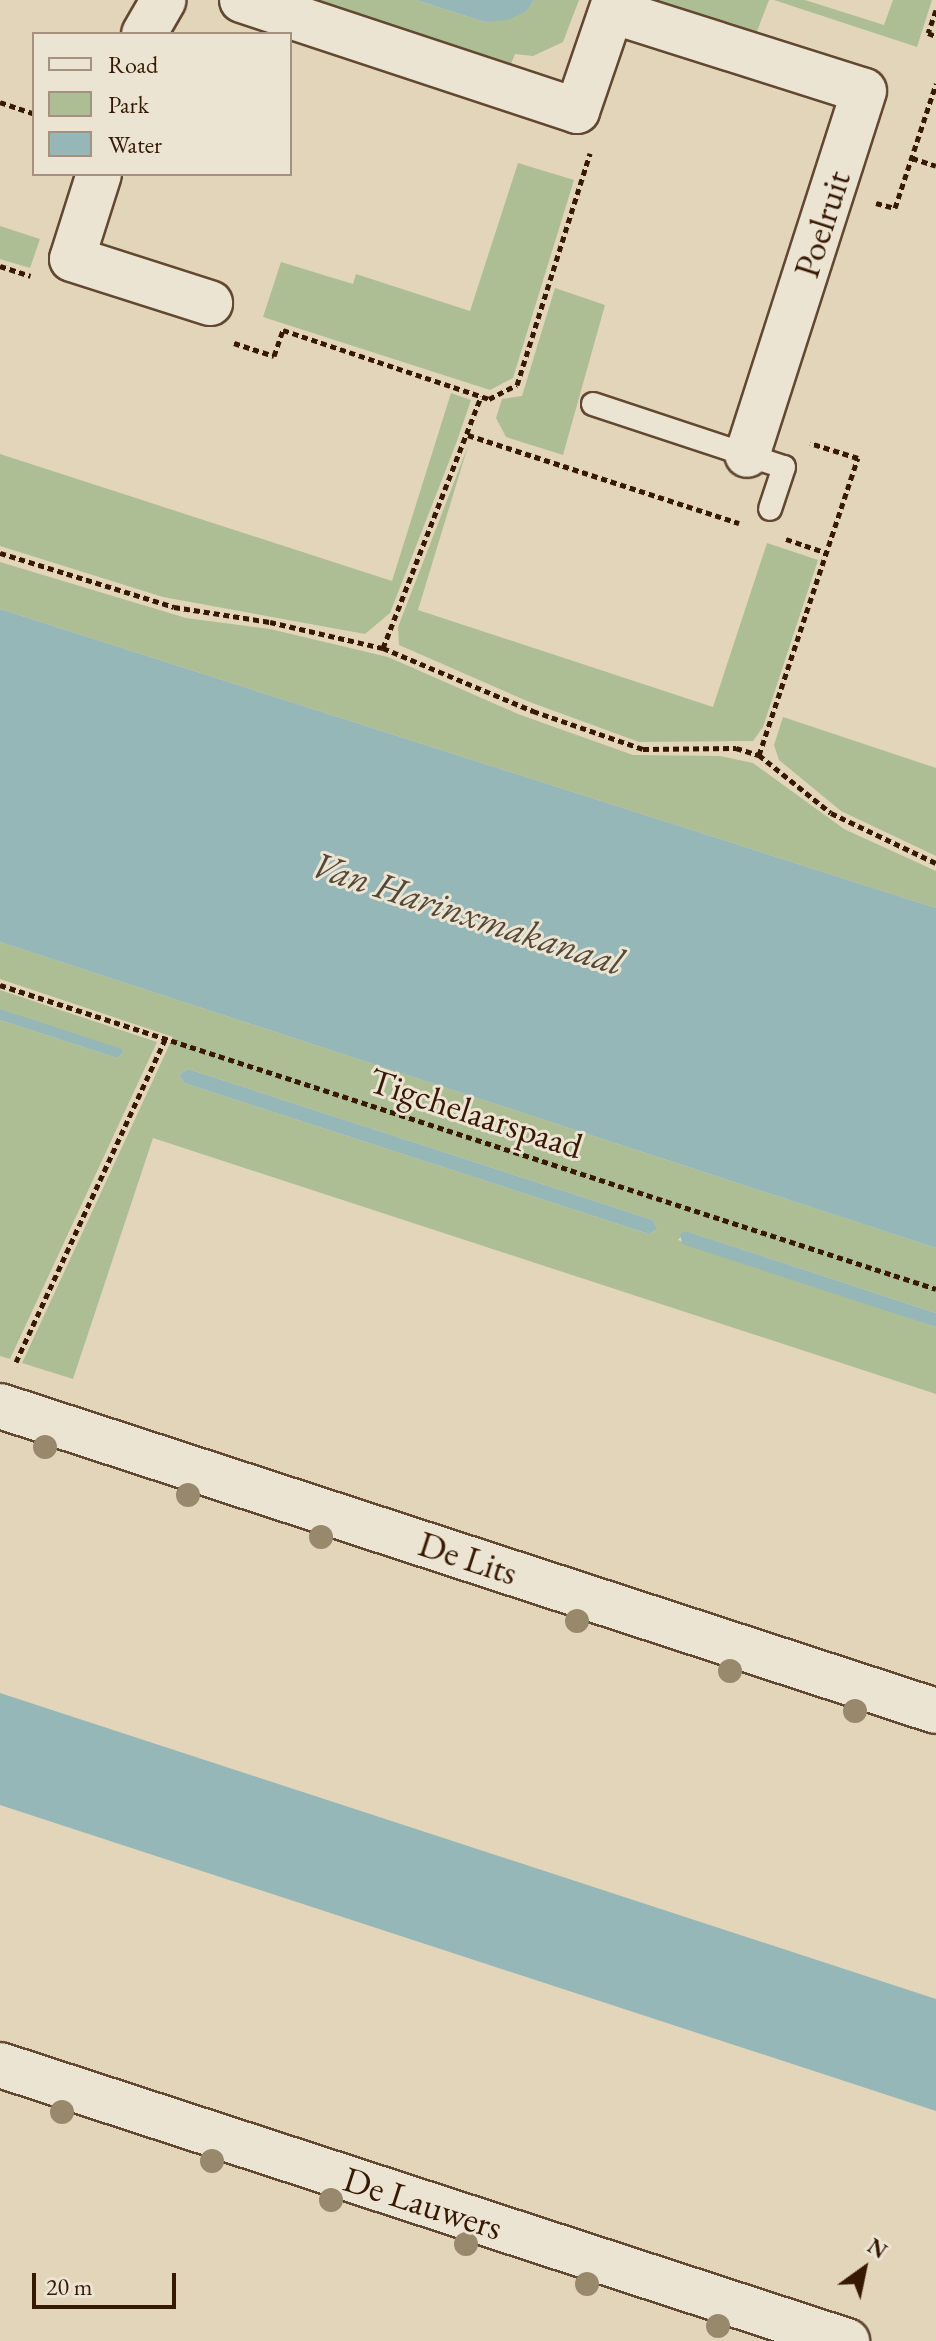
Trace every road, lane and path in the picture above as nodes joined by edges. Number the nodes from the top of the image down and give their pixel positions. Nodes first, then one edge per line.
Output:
1 (164, 0) edge
2 (242, 0) edge
3 (613, 6) edge
4 (936, 10) edge
5 (145, 32) edge
6 (936, 36) edge
7 (936, 84) edge
8 (0, 102) edge
9 (577, 111) junction
10 (32, 113) edge
11 (912, 158) junction
12 (936, 166) edge
13 (98, 176) edge
14 (833, 190) junction
15 (210, 303) dead end
16 (229, 341) dead end
17 (481, 396) junction
18 (593, 404) dead end
19 (468, 435) junction
20 (752, 440) junction
21 (770, 509) dead end
22 (747, 526) dead end
23 (775, 535) dead end
24 (0, 553) edge
25 (827, 553) junction
26 (383, 648) junction
27 (759, 755) junction
28 (936, 863) edge
29 (0, 985) edge
30 (165, 1040) junction
31 (936, 1289) edge
32 (7, 1386) edge
33 (936, 1711) edge
34 (0, 2065) edge
35 (847, 2341) edge

1 - 5 street
2 - 9 street
3 - 9 street, Poelruit
3 - 14 street, Poelruit
4 - 6 path
7 - 11 path
8 - 10 path
9 - 17 path
11 - 12 path
11 - 14 path
13 - 15 street
14 - 20 street, Poelruit
16 - 17 path
17 - 19 path
18 - 20 lane
19 - 22 path
19 - 26 path
20 - 21 lane
20 - 25 path
23 - 25 path
24 - 26 path
25 - 27 path
26 - 27 path
27 - 28 path
29 - 30 path, Tigchelaarspaad
30 - 31 path, Tigchelaarspaad
30 - 32 path
32 - 33 street, De Lits
34 - 35 street, De Lauwers

